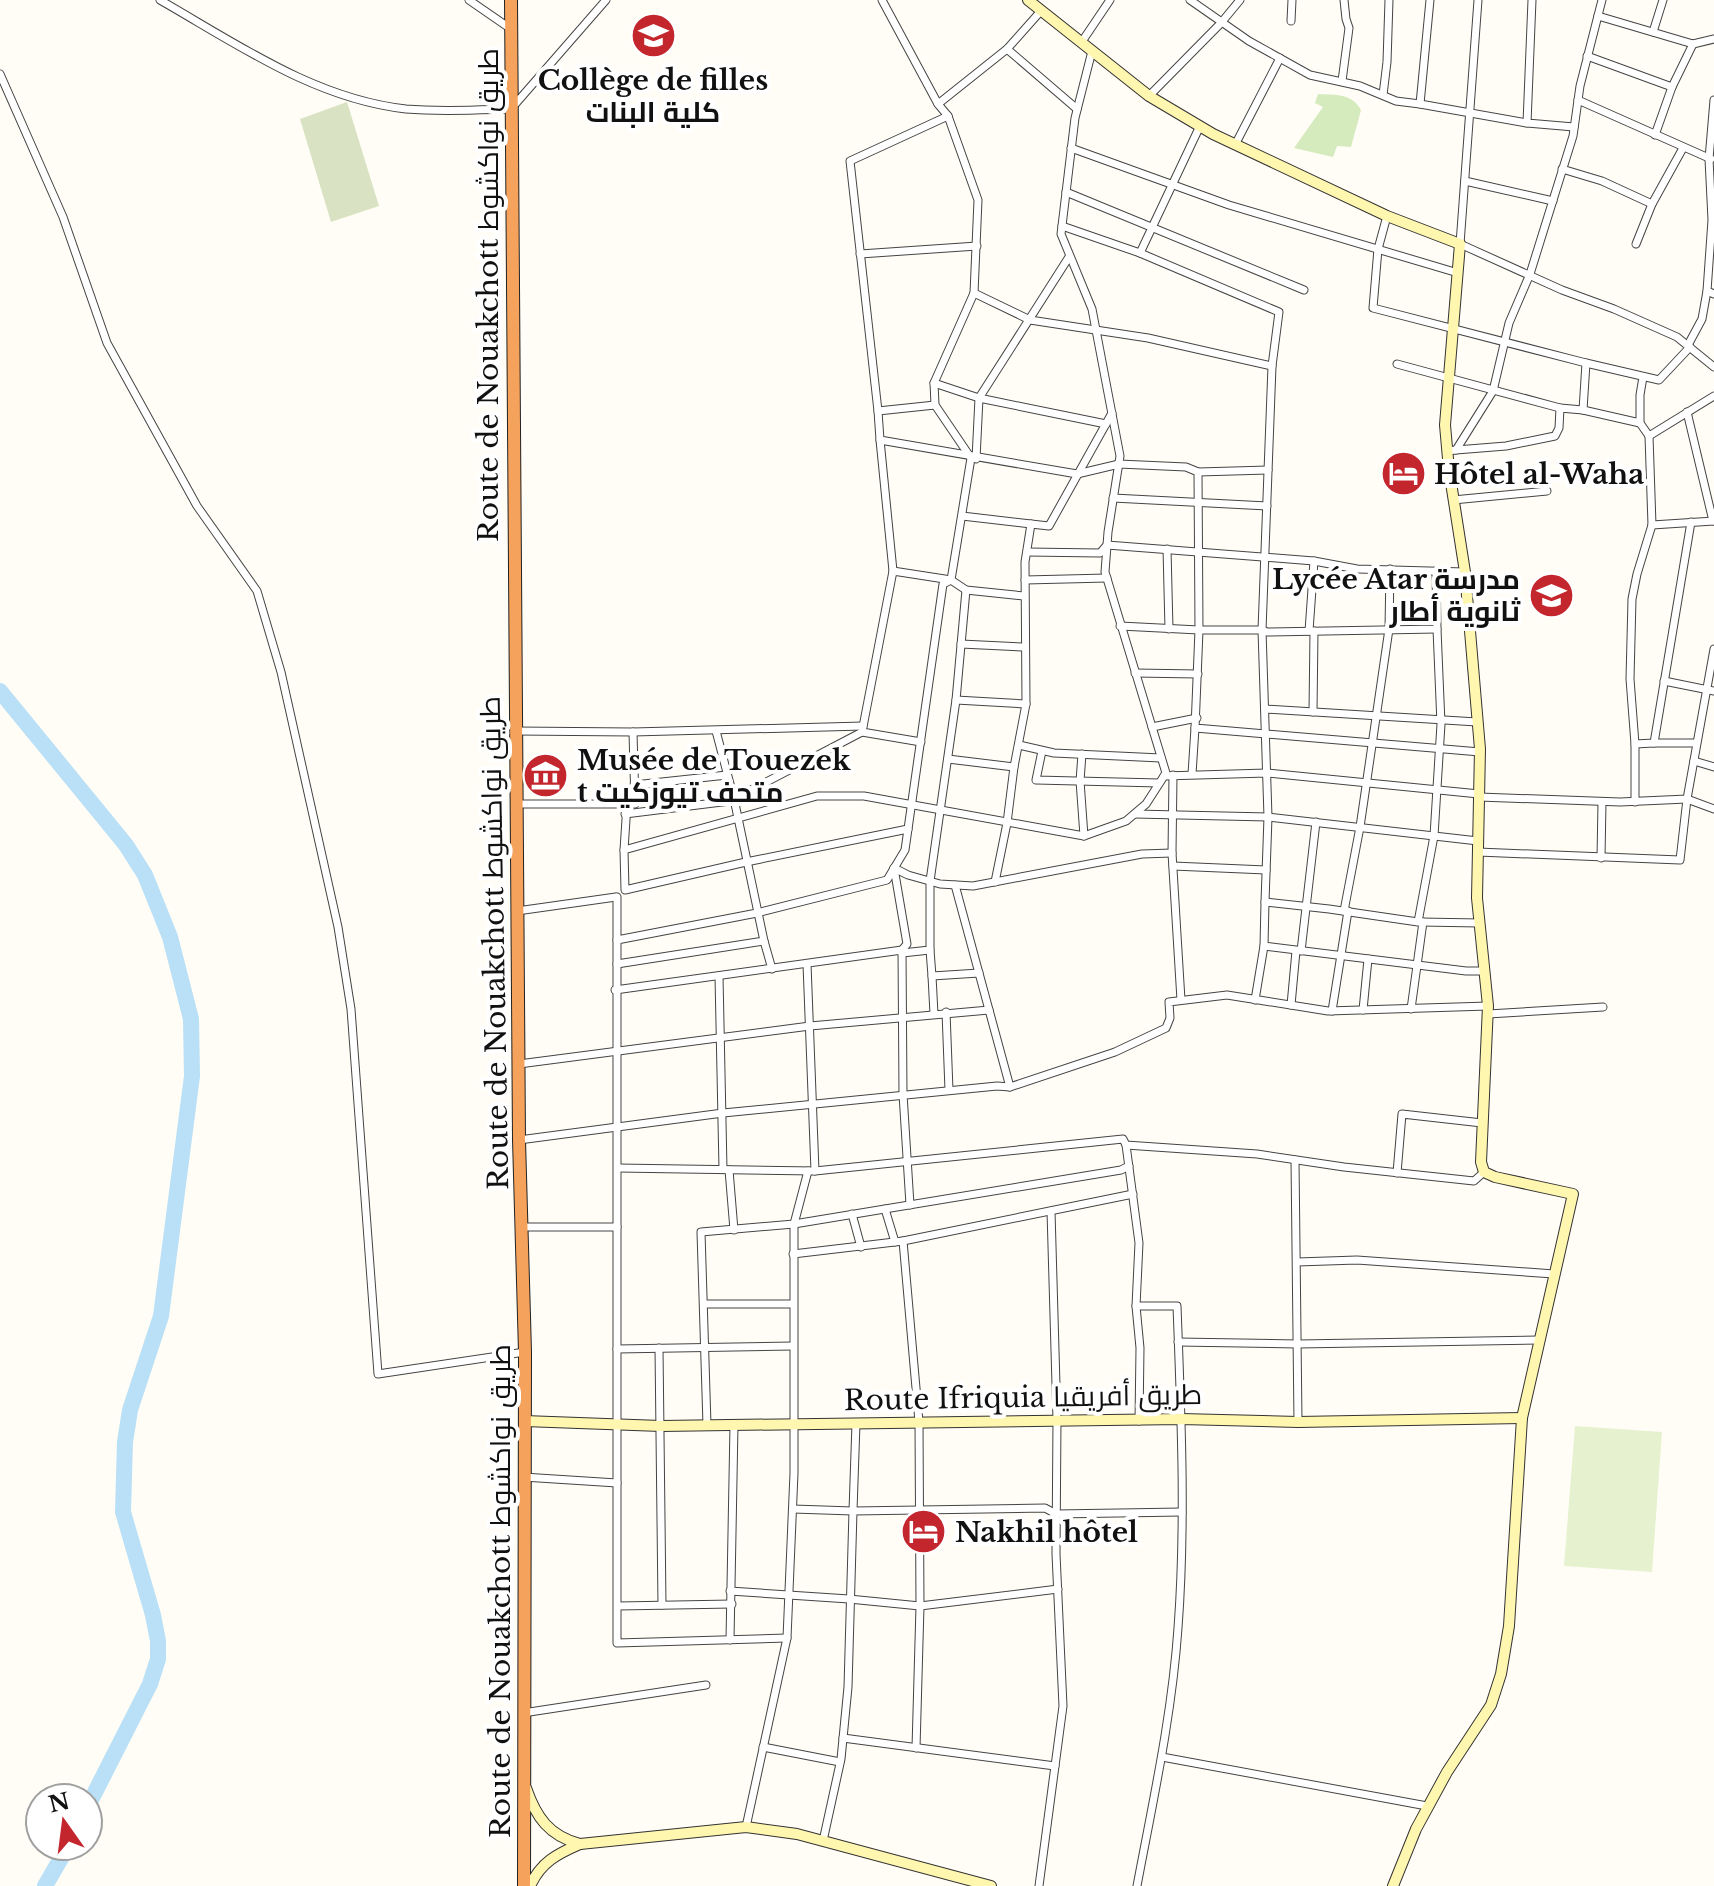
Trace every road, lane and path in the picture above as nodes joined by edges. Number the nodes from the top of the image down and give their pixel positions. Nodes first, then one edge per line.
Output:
1 (160, 0) edge
2 (469, 0) edge
3 (511, 0) edge
4 (606, 0) edge
5 (882, 0) edge
6 (1110, 0) edge
7 (1190, 0) edge
8 (1240, 0) edge
9 (1292, 0) edge
10 (1344, 0) edge
11 (1389, 0) edge
12 (1430, 0) edge
13 (1478, 0) edge
14 (1532, 0) edge
15 (1602, 0) edge
16 (1663, 0) edge
17 (1029, 1) edge
18 (1040, 12) junction
19 (1598, 16) junction
20 (1291, 21) dead end
21 (1221, 23) junction
22 (511, 29) junction
23 (1653, 32) junction
24 (1714, 39) edge
25 (1081, 43) junction
26 (1693, 44) junction
27 (1007, 49) junction
28 (1092, 51) junction
29 (1587, 56) junction
30 (1280, 58) junction
31 (0, 74) edge
32 (1342, 81) junction
33 (1672, 87) junction
34 (1383, 95) junction
35 (1149, 96) junction
36 (1578, 100) junction
37 (1714, 100) edge
38 (938, 104) junction
39 (1420, 104) junction
40 (511, 109) junction
41 (1077, 109) junction
42 (1714, 110) edge
43 (1469, 114) junction
44 (948, 116) junction
45 (1527, 123) junction
46 (1200, 126) junction
47 (1574, 127) junction
48 (1655, 135) junction
49 (1235, 145) junction
50 (1071, 148) junction
51 (1683, 148) junction
52 (1712, 160) edge
53 (1562, 169) junction
54 (1465, 181) junction
55 (1171, 184) junction
56 (1066, 192) junction
57 (1553, 201) junction
58 (1652, 204) junction
59 (1387, 216) junction
60 (1152, 225) junction
61 (1062, 226) junction
62 (1460, 244) junction
63 (1636, 244) dead end
64 (977, 246) junction
65 (1378, 249) junction
66 (1711, 249) edge
67 (1140, 253) junction
68 (860, 254) junction
69 (1069, 257) junction
70 (1458, 273) junction
71 (1530, 274) junction
72 (1304, 290) dead end
73 (1710, 292) edge
74 (974, 293) junction
75 (1030, 320) junction
76 (1453, 329) junction
77 (1098, 332) junction
78 (1504, 343) junction
79 (1689, 346) junction
80 (1586, 363) junction
81 (1397, 364) dead end
82 (1272, 366) junction
83 (1714, 366) edge
84 (1643, 377) junction
85 (1449, 378) junction
86 (934, 383) junction
87 (1493, 391) junction
88 (1714, 396) edge
89 (979, 398) junction
90 (935, 405) junction
91 (1560, 408) junction
92 (1583, 410) junction
93 (878, 411) junction
94 (1687, 412) junction
95 (1112, 413) junction
96 (1640, 423) junction
97 (1106, 424) junction
98 (1649, 436) junction
99 (880, 440) junction
100 (1451, 450) junction
101 (974, 458) junction
102 (1119, 464) junction
103 (1268, 470) junction
104 (1198, 472) junction
105 (1077, 474) junction
106 (1547, 491) dead end
107 (1113, 498) junction
108 (1453, 500) junction
109 (1198, 504) junction
110 (1267, 506) junction
111 (962, 516) junction
112 (1713, 521) edge
113 (1691, 522) junction
114 (1031, 524) junction
115 (1652, 525) junction
116 (1107, 545) junction
117 (1167, 549) junction
118 (1199, 551) junction
119 (1027, 552) junction
120 (1265, 557) junction
121 (1314, 561) junction
122 (1390, 569) junction
123 (893, 571) junction
124 (1436, 571) junction
125 (1465, 572) junction
126 (1107, 578) junction
127 (951, 580) junction
128 (1025, 580) junction
129 (966, 590) junction
130 (1024, 596) junction
131 (1120, 626) junction
132 (1169, 629) junction
133 (1389, 629) junction
134 (1437, 629) junction
135 (1199, 630) junction
136 (1262, 630) junction
137 (1311, 631) junction
138 (961, 644) junction
139 (1023, 647) junction
140 (1714, 649) edge
141 (1135, 673) junction
142 (1198, 674) junction
143 (1664, 681) junction
144 (1711, 691) edge
145 (956, 700) junction
146 (1026, 704) junction
147 (1265, 709) junction
148 (1313, 712) junction
149 (1375, 716) junction
150 (1197, 718) junction
151 (1441, 721) junction
152 (1477, 722) junction
153 (1152, 727) junction
154 (1195, 728) junction
155 (863, 729) junction
156 (515, 731) junction
157 (716, 731) junction
158 (633, 732) junction
159 (1266, 733) junction
160 (921, 742) junction
161 (1371, 743) junction
162 (1654, 743) junction
163 (1696, 743) junction
164 (1635, 744) junction
165 (1019, 745) junction
166 (1439, 750) junction
167 (1042, 751) junction
168 (1480, 752) junction
169 (1082, 754) junction
170 (1161, 758) junction
171 (948, 759) junction
172 (1694, 761) junction
173 (1014, 767) junction
174 (1714, 767) edge
175 (1267, 773) junction
176 (1192, 774) junction
177 (727, 775) junction
178 (1166, 778) junction
179 (1080, 781) junction
180 (1366, 782) junction
181 (634, 785) junction
182 (1436, 791) junction
183 (1479, 795) junction
184 (734, 799) junction
185 (1687, 799) junction
186 (1602, 802) junction
187 (1635, 802) junction
188 (516, 804) junction
189 (627, 804) junction
190 (912, 804) junction
191 (1714, 809) edge
192 (942, 810) junction
193 (625, 814) junction
194 (1135, 814) junction
195 (1173, 817) junction
196 (1268, 817) junction
197 (737, 819) junction
198 (1316, 822) junction
199 (1007, 823) junction
200 (1360, 827) junction
201 (908, 829) junction
202 (1084, 836) junction
203 (1434, 836) junction
204 (1478, 846) junction
205 (624, 850) junction
206 (1172, 853) junction
207 (1601, 858) junction
208 (746, 862) junction
209 (1173, 866) junction
210 (894, 868) junction
211 (1266, 870) junction
212 (930, 881) junction
213 (995, 882) junction
214 (955, 885) junction
215 (625, 890) junction
216 (616, 897) junction
217 (1265, 902) junction
218 (1307, 907) junction
219 (517, 911) junction
220 (1346, 911) junction
221 (757, 913) junction
222 (1420, 922) junction
223 (1480, 923) junction
224 (617, 940) junction
225 (764, 941) junction
226 (1264, 946) junction
227 (930, 950) junction
228 (1299, 951) junction
229 (902, 952) junction
230 (1341, 957) junction
231 (1368, 959) junction
232 (617, 964) junction
233 (807, 964) junction
234 (1417, 964) junction
235 (772, 969) junction
236 (1485, 971) junction
237 (979, 973) junction
238 (719, 976) junction
239 (932, 976) junction
240 (615, 990) junction
241 (1181, 1000) junction
242 (1255, 1000) junction
243 (1291, 1005) junction
244 (1603, 1007) dead end
245 (1411, 1009) junction
246 (989, 1010) junction
247 (1363, 1010) junction
248 (1488, 1010) junction
249 (1332, 1011) junction
250 (946, 1012) junction
251 (934, 1014) junction
252 (902, 1017) junction
253 (810, 1026) junction
254 (721, 1037) junction
255 (617, 1051) junction
256 (519, 1064) junction
257 (1010, 1087) junction
258 (949, 1090) junction
259 (903, 1094) junction
260 (813, 1104) junction
261 (723, 1113) junction
262 (1482, 1123) junction
263 (617, 1126) junction
264 (519, 1140) junction
265 (1126, 1145) junction
266 (1295, 1160) junction
267 (907, 1162) junction
268 (1129, 1166) junction
269 (618, 1168) junction
270 (726, 1170) junction
271 (812, 1171) junction
272 (1484, 1172) junction
273 (1397, 1173) junction
274 (1133, 1194) junction
275 (910, 1205) junction
276 (885, 1209) junction
277 (1051, 1211) junction
278 (852, 1214) junction
279 (794, 1224) junction
280 (521, 1227) junction
281 (617, 1227) junction
282 (734, 1230) junction
283 (899, 1242) junction
284 (861, 1247) junction
285 (793, 1254) junction
286 (1297, 1262) junction
287 (1554, 1274) junction
288 (704, 1304) junction
289 (793, 1304) junction
290 (1136, 1306) junction
291 (1539, 1340) junction
292 (1178, 1342) junction
293 (1298, 1344) junction
294 (793, 1346) junction
295 (659, 1348) junction
296 (706, 1348) junction
297 (617, 1349) junction
298 (525, 1352) junction
299 (1522, 1418) junction
300 (1181, 1419) junction
301 (1057, 1420) junction
302 (524, 1421) junction
303 (1139, 1421) junction
304 (919, 1422) junction
305 (1298, 1422) junction
306 (856, 1423) junction
307 (793, 1424) junction
308 (617, 1425) junction
309 (707, 1425) junction
310 (734, 1425) junction
311 (661, 1426) junction
312 (523, 1477) junction
313 (617, 1483) junction
314 (793, 1509) junction
315 (853, 1511) junction
316 (919, 1511) junction
317 (1182, 1512) junction
318 (1056, 1514) junction
319 (1058, 1589) junction
320 (730, 1591) junction
321 (790, 1594) junction
322 (849, 1599) junction
323 (732, 1604) junction
324 (662, 1605) junction
325 (618, 1606) junction
326 (920, 1606) junction
327 (787, 1638) junction
328 (730, 1640) junction
329 (706, 1685) dead end
330 (523, 1713) junction
331 (843, 1738) junction
332 (763, 1747) junction
333 (916, 1748) junction
334 (1162, 1757) junction
335 (840, 1762) junction
336 (1055, 1766) junction
337 (524, 1781) junction
338 (1427, 1806) junction
339 (746, 1827) junction
340 (823, 1841) junction
341 (580, 1844) junction
342 (527, 1886) edge
343 (991, 1886) edge
344 (1039, 1886) edge
345 (1137, 1886) edge
346 (1393, 1886) edge

1 - 40 street
2 - 22 street
3 - 22 highway, Route de Nouakchott طريق نواكشوط
4 - 40 street
5 - 38 street
6 - 25 street
7 - 21 street
8 - 21 street
9 - 20 street
10 - 32 street
11 - 34 street
12 - 39 street
13 - 43 street
14 - 45 street
15 - 19 street
16 - 23 street
17 - 18 street
18 - 25 street
18 - 27 street
19 - 23 street
19 - 29 street
21 - 30 street
21 - 35 street
22 - 40 highway, Route de Nouakchott طريق نواكشوط
23 - 26 street
24 - 26 street
25 - 28 street
26 - 33 street
27 - 38 street
27 - 41 street
28 - 35 street
28 - 41 street
29 - 33 street
29 - 36 street
30 - 32 street
30 - 49 street
31 - 298 street
32 - 34 street
33 - 48 street
34 - 39 street
35 - 46 street
36 - 47 street
36 - 48 street
37 - 42 street
38 - 44 street
39 - 43 street
40 - 156 highway, Route de Nouakchott طريق نواكشوط
41 - 50 street
42 - 52 street
43 - 45 street
43 - 54 street
44 - 64 street
44 - 68 street
45 - 47 street
46 - 49 street
46 - 55 street
47 - 53 street
48 - 51 street
49 - 59 street
50 - 55 street
50 - 56 street
51 - 52 street
51 - 58 street
52 - 66 street
53 - 57 street
53 - 58 street
54 - 57 street
54 - 62 street
55 - 60 street
55 - 65 street
56 - 60 street
56 - 61 street
57 - 71 street
58 - 63 street
59 - 62 street
59 - 65 street
60 - 67 street
60 - 72 street
61 - 67 street
61 - 69 street
62 - 70 street
62 - 71 street
64 - 68 street
64 - 74 street
65 - 70 street
65 - 76 street
66 - 73 street
67 - 82 street
68 - 93 street
69 - 75 street
69 - 77 street
70 - 76 street
71 - 78 street
71 - 79 street
73 - 79 street
74 - 75 street
74 - 86 street
75 - 77 street
75 - 89 street
76 - 78 street
76 - 85 street
77 - 82 street
77 - 95 street
78 - 80 street
78 - 87 street
79 - 83 street
79 - 84 street
80 - 84 street
80 - 92 street
81 - 85 street
82 - 103 street
84 - 96 street
85 - 87 street
85 - 100 street
86 - 89 street
86 - 90 street
87 - 91 street
87 - 100 street
88 - 94 street
89 - 97 street
89 - 101 street
90 - 93 street
90 - 101 street
91 - 92 street
91 - 100 street
92 - 96 street
93 - 99 street
94 - 98 street
94 - 112 street
95 - 97 street
95 - 102 street
96 - 98 street
97 - 105 street
98 - 115 street
99 - 101 street
99 - 123 street
100 - 108 street
101 - 105 street
101 - 111 street
102 - 104 street
102 - 105 street
102 - 107 street
103 - 104 street
103 - 110 street
104 - 109 street
105 - 114 street
106 - 108 street
107 - 109 street
107 - 116 street
108 - 125 street
109 - 110 street
109 - 118 street
110 - 120 street
111 - 114 street
111 - 127 street
112 - 113 street
113 - 115 street
113 - 143 street
114 - 119 street
115 - 164 street
116 - 117 street
116 - 119 street
116 - 126 street
117 - 118 street
117 - 132 street
118 - 120 street
118 - 135 street
119 - 128 street
120 - 121 street
120 - 136 street
121 - 122 street
121 - 137 street
122 - 124 street
122 - 133 street
123 - 127 street
123 - 155 street
124 - 125 street
124 - 134 street
125 - 152 street
126 - 128 street
126 - 131 street
127 - 129 street
127 - 160 street
128 - 130 street
129 - 130 street
129 - 138 street
130 - 139 street
131 - 132 street
131 - 141 street
132 - 135 street
133 - 134 street
133 - 137 street
133 - 149 street
134 - 151 street
135 - 136 street
135 - 142 street
136 - 137 street
136 - 147 street
137 - 148 street
138 - 139 street
138 - 145 street
139 - 146 street
140 - 144 street
141 - 142 street
141 - 153 street
142 - 150 street
143 - 144 street
143 - 162 street
144 - 163 street
145 - 146 street
145 - 171 street
146 - 165 street
147 - 148 street
147 - 159 street
148 - 149 street
149 - 151 street
149 - 161 street
150 - 153 street
150 - 154 street
151 - 152 street
151 - 166 street
152 - 168 street
153 - 170 street
154 - 159 street
154 - 176 street
155 - 157 street
155 - 160 street
155 - 184 street
156 - 158 street
156 - 188 highway, Route de Nouakchott طريق نواكشوط
157 - 158 street
157 - 177 street
158 - 181 street
159 - 161 street
159 - 175 street
160 - 190 street
161 - 166 street
161 - 180 street
162 - 163 street
162 - 164 street
163 - 172 street
164 - 187 street
165 - 167 street
165 - 173 street
166 - 168 street
166 - 182 street
167 - 169 street
167 - 179 street
168 - 183 street
169 - 170 street
169 - 179 street
170 - 178 street
171 - 173 street
171 - 192 street
172 - 174 street
172 - 185 street
173 - 199 street
175 - 176 street
175 - 180 street
175 - 196 street
176 - 178 street
177 - 181 street
177 - 184 street
178 - 179 street
178 - 194 street
178 - 195 street
179 - 202 street
180 - 182 street
180 - 200 street
181 - 189 street
182 - 183 street
182 - 203 street
183 - 186 street
183 - 204 street
184 - 193 street
184 - 197 street
185 - 187 street
185 - 191 street
185 - 207 street
186 - 187 street
186 - 207 street
188 - 189 street
188 - 219 highway, Route de Nouakchott طريق نواكشوط
189 - 193 street
190 - 192 street
190 - 197 street
190 - 201 street
192 - 199 street
192 - 212 street
193 - 205 street
194 - 195 street
194 - 202 street
195 - 196 street
195 - 206 street
196 - 198 street
196 - 211 street
197 - 205 street
197 - 208 street
198 - 200 street
198 - 218 street
199 - 202 street
199 - 213 street
200 - 203 street
200 - 220 street
201 - 208 street
201 - 210 street
203 - 204 street
203 - 222 street
204 - 207 street
204 - 223 street
205 - 215 street
206 - 209 street
206 - 213 street
208 - 215 street
208 - 221 street
209 - 211 street
209 - 241 street
210 - 212 street
210 - 221 street
210 - 229 street
211 - 217 street
212 - 214 street
212 - 227 street
213 - 214 street
214 - 237 street
215 - 216 street
216 - 219 street
216 - 224 street
217 - 218 street
217 - 226 street
218 - 220 street
218 - 228 street
219 - 256 highway, Route de Nouakchott طريق نواكشوط
220 - 222 street
220 - 230 street
221 - 224 street
221 - 225 street
222 - 223 street
222 - 234 street
223 - 236 street
224 - 232 street
225 - 232 street
225 - 235 street
226 - 228 street
226 - 242 street
227 - 229 street
227 - 239 street
228 - 230 street
228 - 243 street
229 - 233 street
229 - 252 street
230 - 231 street
230 - 249 street
231 - 234 street
231 - 247 street
232 - 240 street
233 - 235 street
233 - 253 street
234 - 236 street
234 - 245 street
235 - 238 street
236 - 248 street
237 - 239 street
237 - 246 street
238 - 240 street
238 - 254 street
239 - 251 street
240 - 255 street
241 - 242 street
241 - 257 street
242 - 243 street
243 - 249 street
244 - 248 street
245 - 247 street
245 - 248 street
246 - 250 street
246 - 257 street
247 - 249 street
248 - 262 street
250 - 251 street
250 - 258 street
251 - 252 street
252 - 253 street
252 - 259 street
253 - 254 street
253 - 260 street
254 - 255 street
254 - 261 street
255 - 256 street
255 - 263 street
256 - 264 highway, Route de Nouakchott طريق نواكشوط
257 - 258 street
258 - 259 street
259 - 260 street
259 - 267 street
260 - 261 street
260 - 271 street
261 - 263 street
261 - 270 street
262 - 272 street
262 - 273 street
263 - 264 street
263 - 269 street
264 - 280 highway, Route de Nouakchott طريق نواكشوط
265 - 266 street
265 - 267 street
265 - 268 street
266 - 273 street
266 - 286 street
267 - 271 street
267 - 275 street
268 - 274 street
268 - 275 street
269 - 270 street
269 - 281 street
270 - 271 street
270 - 282 street
271 - 279 street
272 - 273 street
272 - 287 street
274 - 277 street
274 - 290 street
275 - 276 street
276 - 278 street
276 - 283 street
277 - 283 street
277 - 301 street
278 - 279 street
278 - 284 street
279 - 282 street
279 - 285 street
280 - 281 street
280 - 298 highway, Route de Nouakchott طريق نواكشوط
281 - 297 street
282 - 288 street
283 - 284 street
283 - 304 street
284 - 285 street
285 - 289 street
286 - 287 street
286 - 293 street
287 - 291 street
288 - 289 street
288 - 296 street
289 - 294 street
290 - 292 street
290 - 303 street
291 - 293 street
291 - 299 street
292 - 293 street
292 - 300 street
293 - 305 street
294 - 296 street
294 - 307 street
295 - 296 street
295 - 297 street
295 - 311 street
296 - 309 street
297 - 308 street
298 - 302 highway, Route de Nouakchott طريق نواكشوط
299 - 305 street, Route Ifriquia طريق أفريقيا
299 - 338 street
300 - 303 street, Route Ifriquia طريق أفريقيا
300 - 305 street, Route Ifriquia طريق أفريقيا
300 - 317 street
301 - 303 street, Route Ifriquia طريق أفريقيا
301 - 304 street, Route Ifriquia طريق أفريقيا
301 - 318 street
302 - 308 street, Route Ifriquia طريق أفريقيا
302 - 312 highway, Route de Nouakchott طريق نواكشوط
304 - 306 street, Route Ifriquia طريق أفريقيا
304 - 316 street
306 - 307 street, Route Ifriquia طريق أفريقيا
306 - 315 street
307 - 310 street, Route Ifriquia طريق أفريقيا
307 - 314 street
308 - 311 street, Route Ifriquia طريق أفريقيا
308 - 313 street
309 - 310 street, Route Ifriquia طريق أفريقيا
309 - 311 street, Route Ifriquia طريق أفريقيا
310 - 320 street
311 - 324 street
312 - 313 street
312 - 330 highway, Route de Nouakchott طريق نواكشوط
313 - 325 street
314 - 315 street
314 - 321 street
315 - 316 street
315 - 322 street
316 - 318 street
316 - 326 street
317 - 318 street
317 - 334 street
318 - 319 street
319 - 326 street
319 - 336 street
320 - 321 street
320 - 323 street
321 - 322 street
321 - 327 street
322 - 326 street
322 - 331 street
323 - 324 street
323 - 328 street
324 - 325 street
325 - 328 street
326 - 333 street
327 - 328 street
327 - 332 street
329 - 330 street
330 - 337 highway, Route de Nouakchott طريق نواكشوط
331 - 333 street
331 - 335 street
332 - 335 street
332 - 339 street
333 - 336 street
334 - 338 street
334 - 345 street
335 - 340 street
336 - 344 street
337 - 341 street
337 - 342 highway, Route de Nouakchott طريق نواكشوط
338 - 346 street
339 - 340 street
339 - 341 street
340 - 343 street
341 - 342 street

